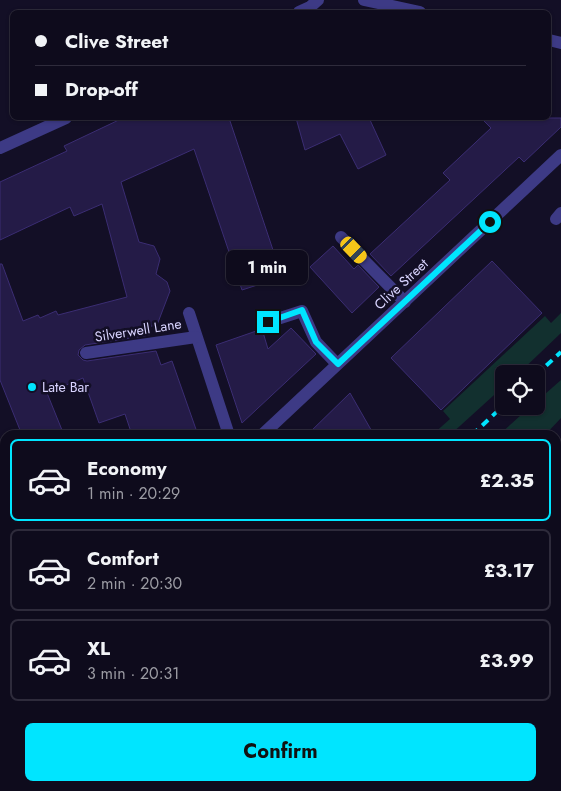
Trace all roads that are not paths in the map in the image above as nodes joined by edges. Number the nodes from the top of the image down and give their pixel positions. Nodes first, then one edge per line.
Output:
1 (318, 0) edge
2 (364, 0) edge
3 (303, 10) edge
4 (411, 10) edge
5 (62, 120) edge
6 (0, 148) edge
7 (561, 155) edge
8 (342, 237) dead end
9 (405, 302) junction
10 (189, 313) dead end
11 (268, 322) dead end
12 (196, 337) junction
13 (86, 353) dead end
14 (338, 364) junction
15 (227, 430) edge
16 (267, 430) edge

1 - 3 street
2 - 4 street
5 - 6 street
7 - 9 street, Clive Street
8 - 9 street
9 - 14 street, Clive Street
10 - 12 street, Silverwell Lane
11 - 14 street
12 - 13 street, Silverwell Lane
12 - 15 street, Silverwell Lane
14 - 16 street, Clive Street

